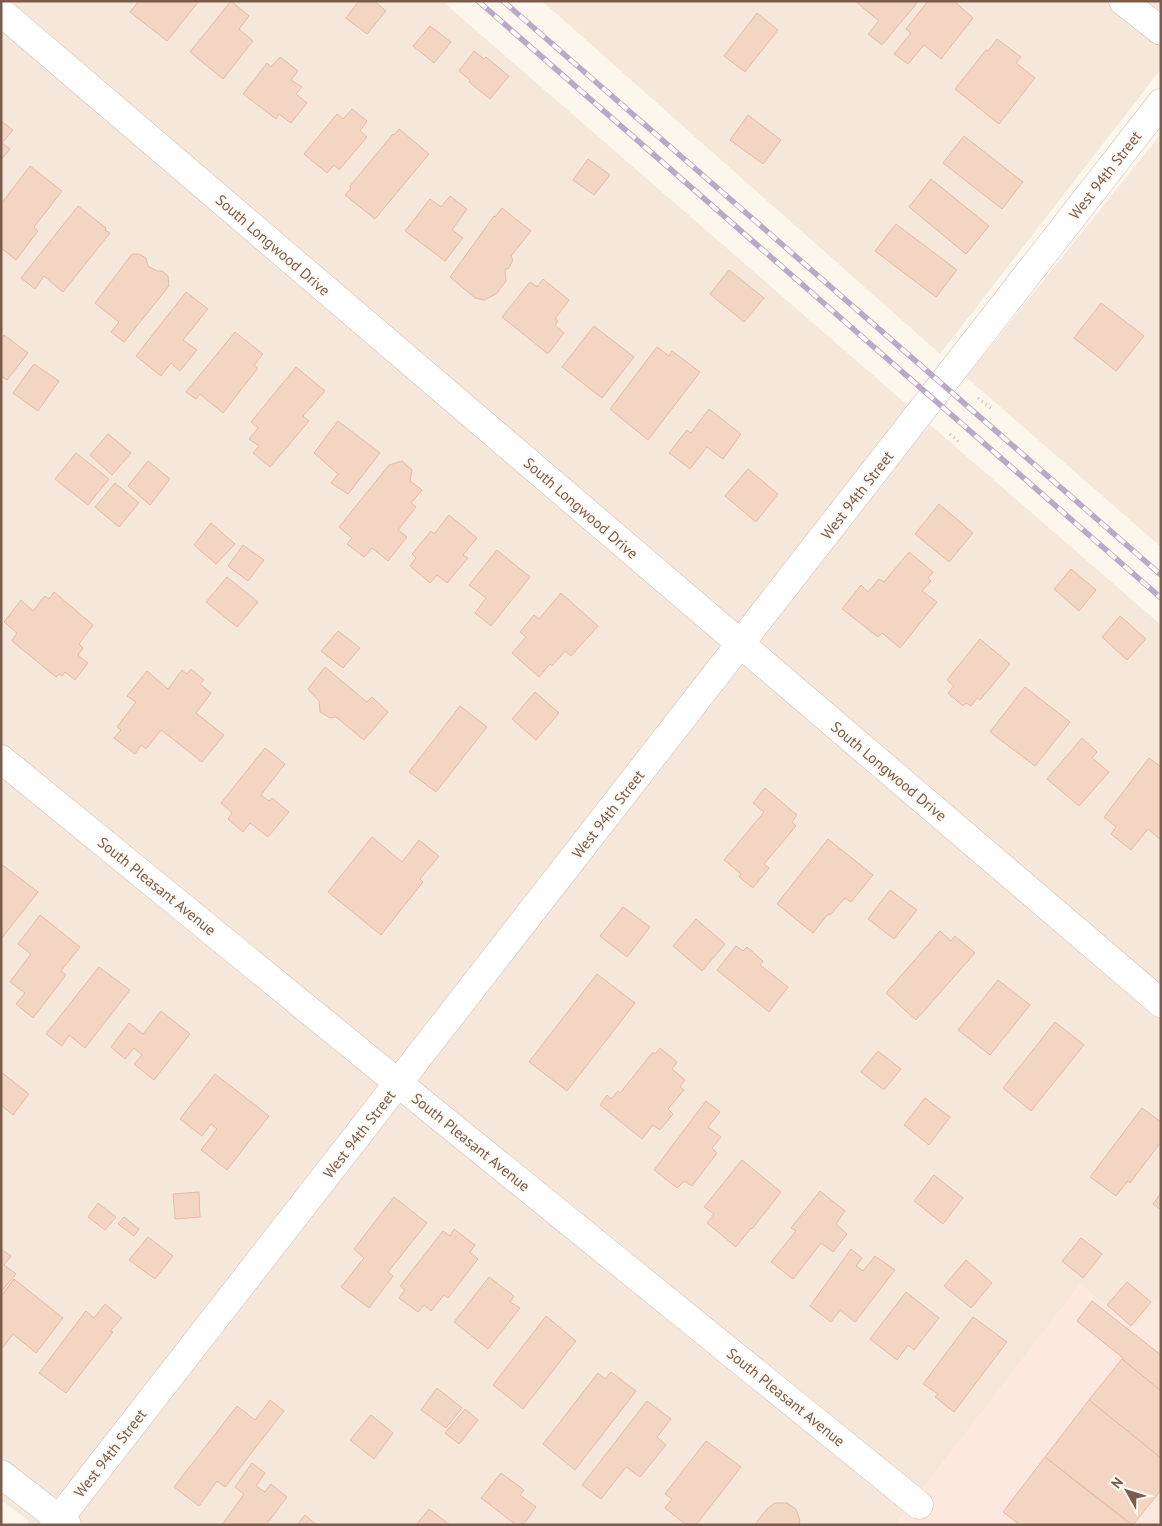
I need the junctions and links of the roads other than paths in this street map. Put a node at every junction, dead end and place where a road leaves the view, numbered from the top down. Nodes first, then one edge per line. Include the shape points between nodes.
1 (1123, 1) edge
2 (1, 12) edge
3 (1161, 31) edge
4 (1161, 103) edge
5 (740, 645) junction
6 (1, 759) edge
7 (1161, 1003) edge
8 (398, 1083) junction
9 (1, 1474) edge
10 (919, 1504) dead end
11 (60, 1523) edge

1 - 3 street
2 - 5 street, South Longwood Drive
4 - 5 street, West 94th Street
5 - 7 street, South Longwood Drive
5 - 8 street, West 94th Street
6 - 8 street, South Pleasant Avenue
8 - 10 street, South Pleasant Avenue
8 - 11 street, West 94th Street
9 - 11 street

